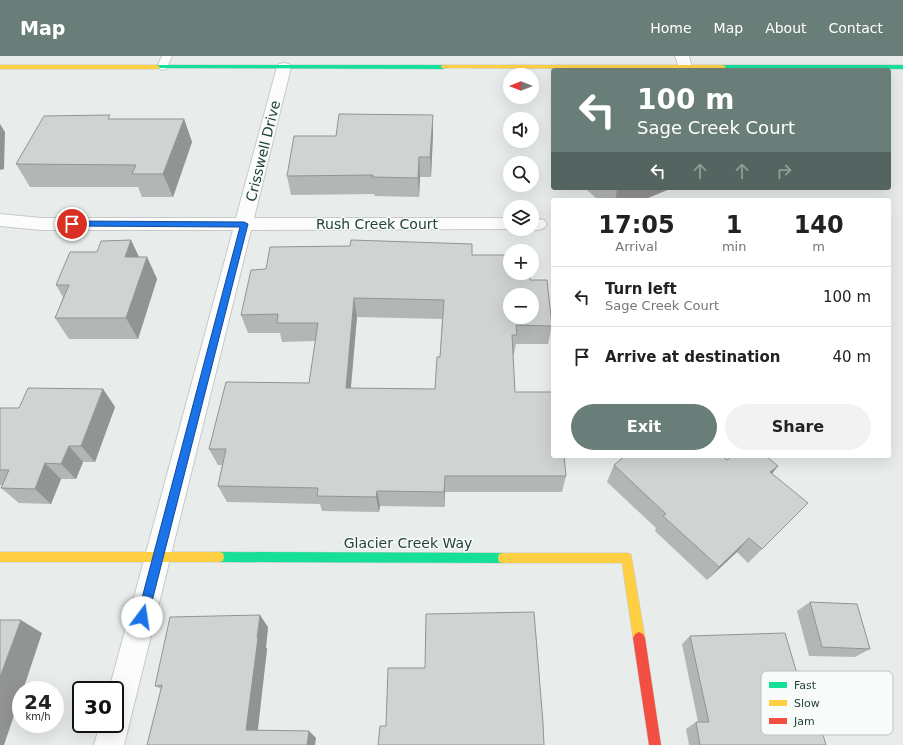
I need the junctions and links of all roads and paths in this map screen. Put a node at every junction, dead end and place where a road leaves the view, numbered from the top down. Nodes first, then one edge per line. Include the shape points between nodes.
1 (167, 56) edge
2 (683, 61) edge
3 (0, 67) edge
4 (162, 67) junction
5 (284, 67) junction
6 (903, 67) edge
7 (0, 220) edge
8 (244, 224) junction
9 (503, 224) edge
10 (0, 557) edge
11 (158, 557) junction
12 (124, 688) edge
13 (112, 733) edge
14 (109, 745) edge
15 (655, 745) edge

1 - 4 lane
2 - 5 main road
2 - 6 main road
3 - 4 main road
4 - 5 main road
5 - 8 street, Crisswell Drive
7 - 8 street, Rush Creek Court via 41,224
8 - 9 street, Rush Creek Court
8 - 11 street, Crisswell Drive
10 - 11 main road, Glacier Creek Way
11 - 12 street, Crisswell Drive
11 - 15 main road, Glacier Creek Way via 627,558
13 - 14 street, Crisswell Drive

